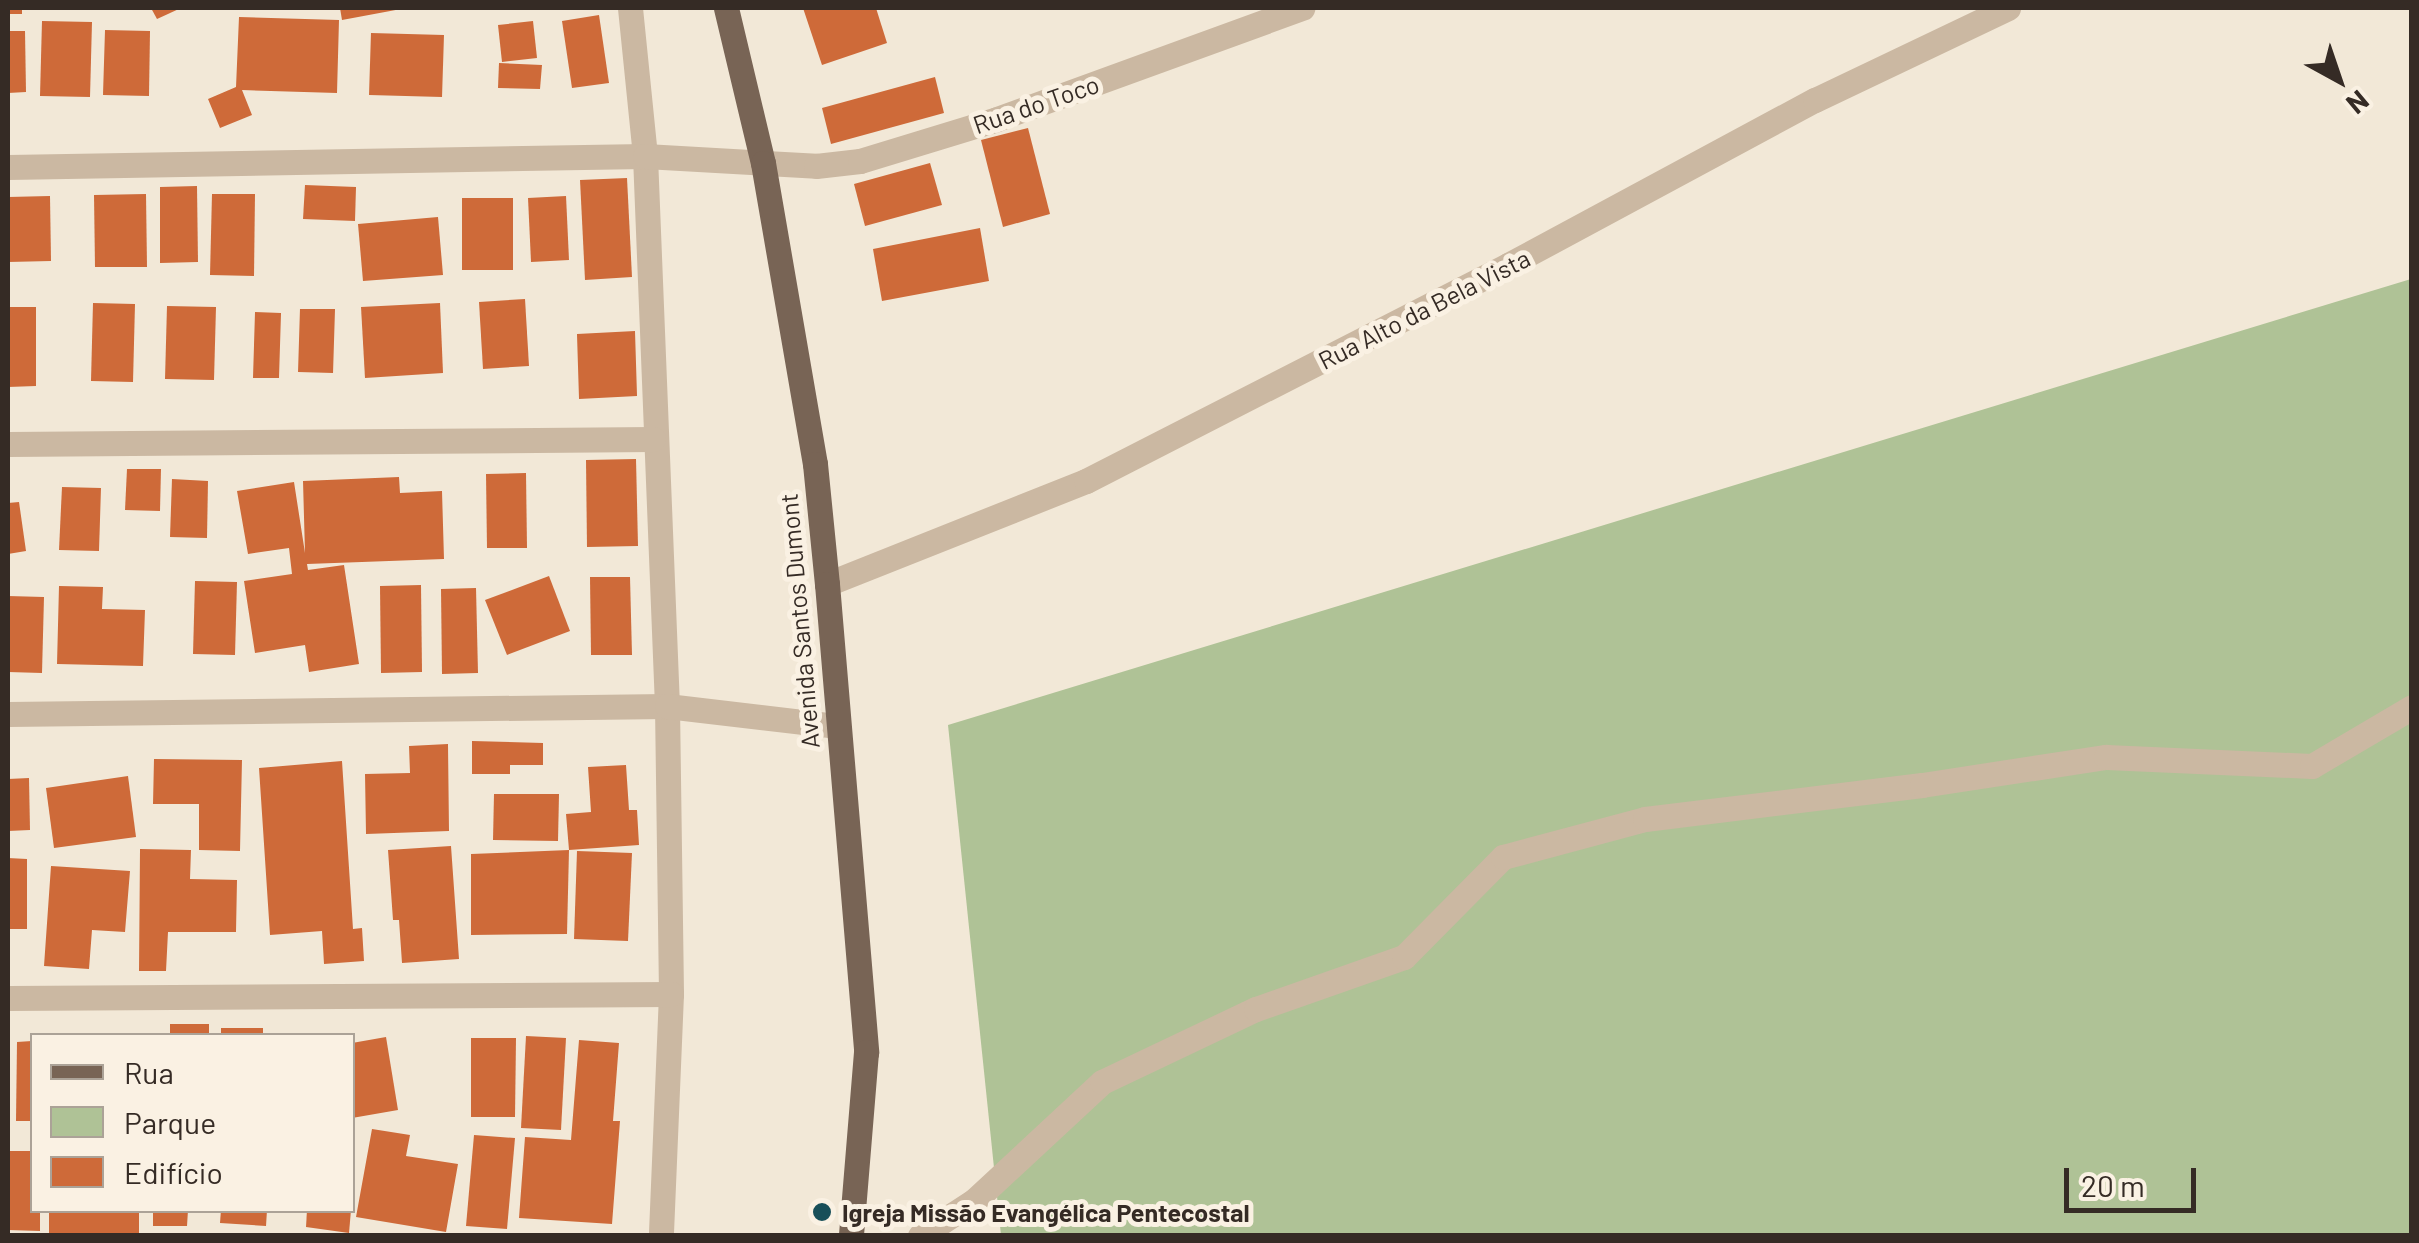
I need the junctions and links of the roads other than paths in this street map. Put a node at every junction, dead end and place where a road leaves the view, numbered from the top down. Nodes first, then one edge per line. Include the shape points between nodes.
1 (630, 8) edge
2 (726, 8) edge
3 (1302, 8) edge
4 (2008, 8) edge
5 (645, 156) junction
6 (763, 163) junction
7 (8, 167) edge
8 (654, 440) junction
9 (8, 444) edge
10 (827, 584) junction
11 (667, 706) junction
12 (2412, 708) edge
13 (8, 714) edge
14 (838, 726) junction
15 (671, 994) junction
16 (8, 998) edge
17 (661, 1236) edge
18 (851, 1236) edge
19 (920, 1236) edge

1 - 5 street
2 - 6 main road, Avenida Santos Dumont
3 - 6 street, Rua do Toco via 922,144 860,161
4 - 10 street, Rua Alto da Bela Vista via 1814,100 1508,266 1086,480
5 - 6 street, Rua do Toco
5 - 7 street, Rua do Toco
5 - 8 street
6 - 10 main road, Avenida Santos Dumont via 815,464
8 - 9 street
8 - 11 street
10 - 14 main road, Avenida Santos Dumont
11 - 13 street
11 - 14 street
11 - 15 street
12 - 19 street via 2312,766 2106,757 1645,819 1504,857 1404,957 1256,1009 1102,1082 975,1200
14 - 18 main road, Avenida Santos Dumont via 866,1052
15 - 16 street
15 - 17 street

